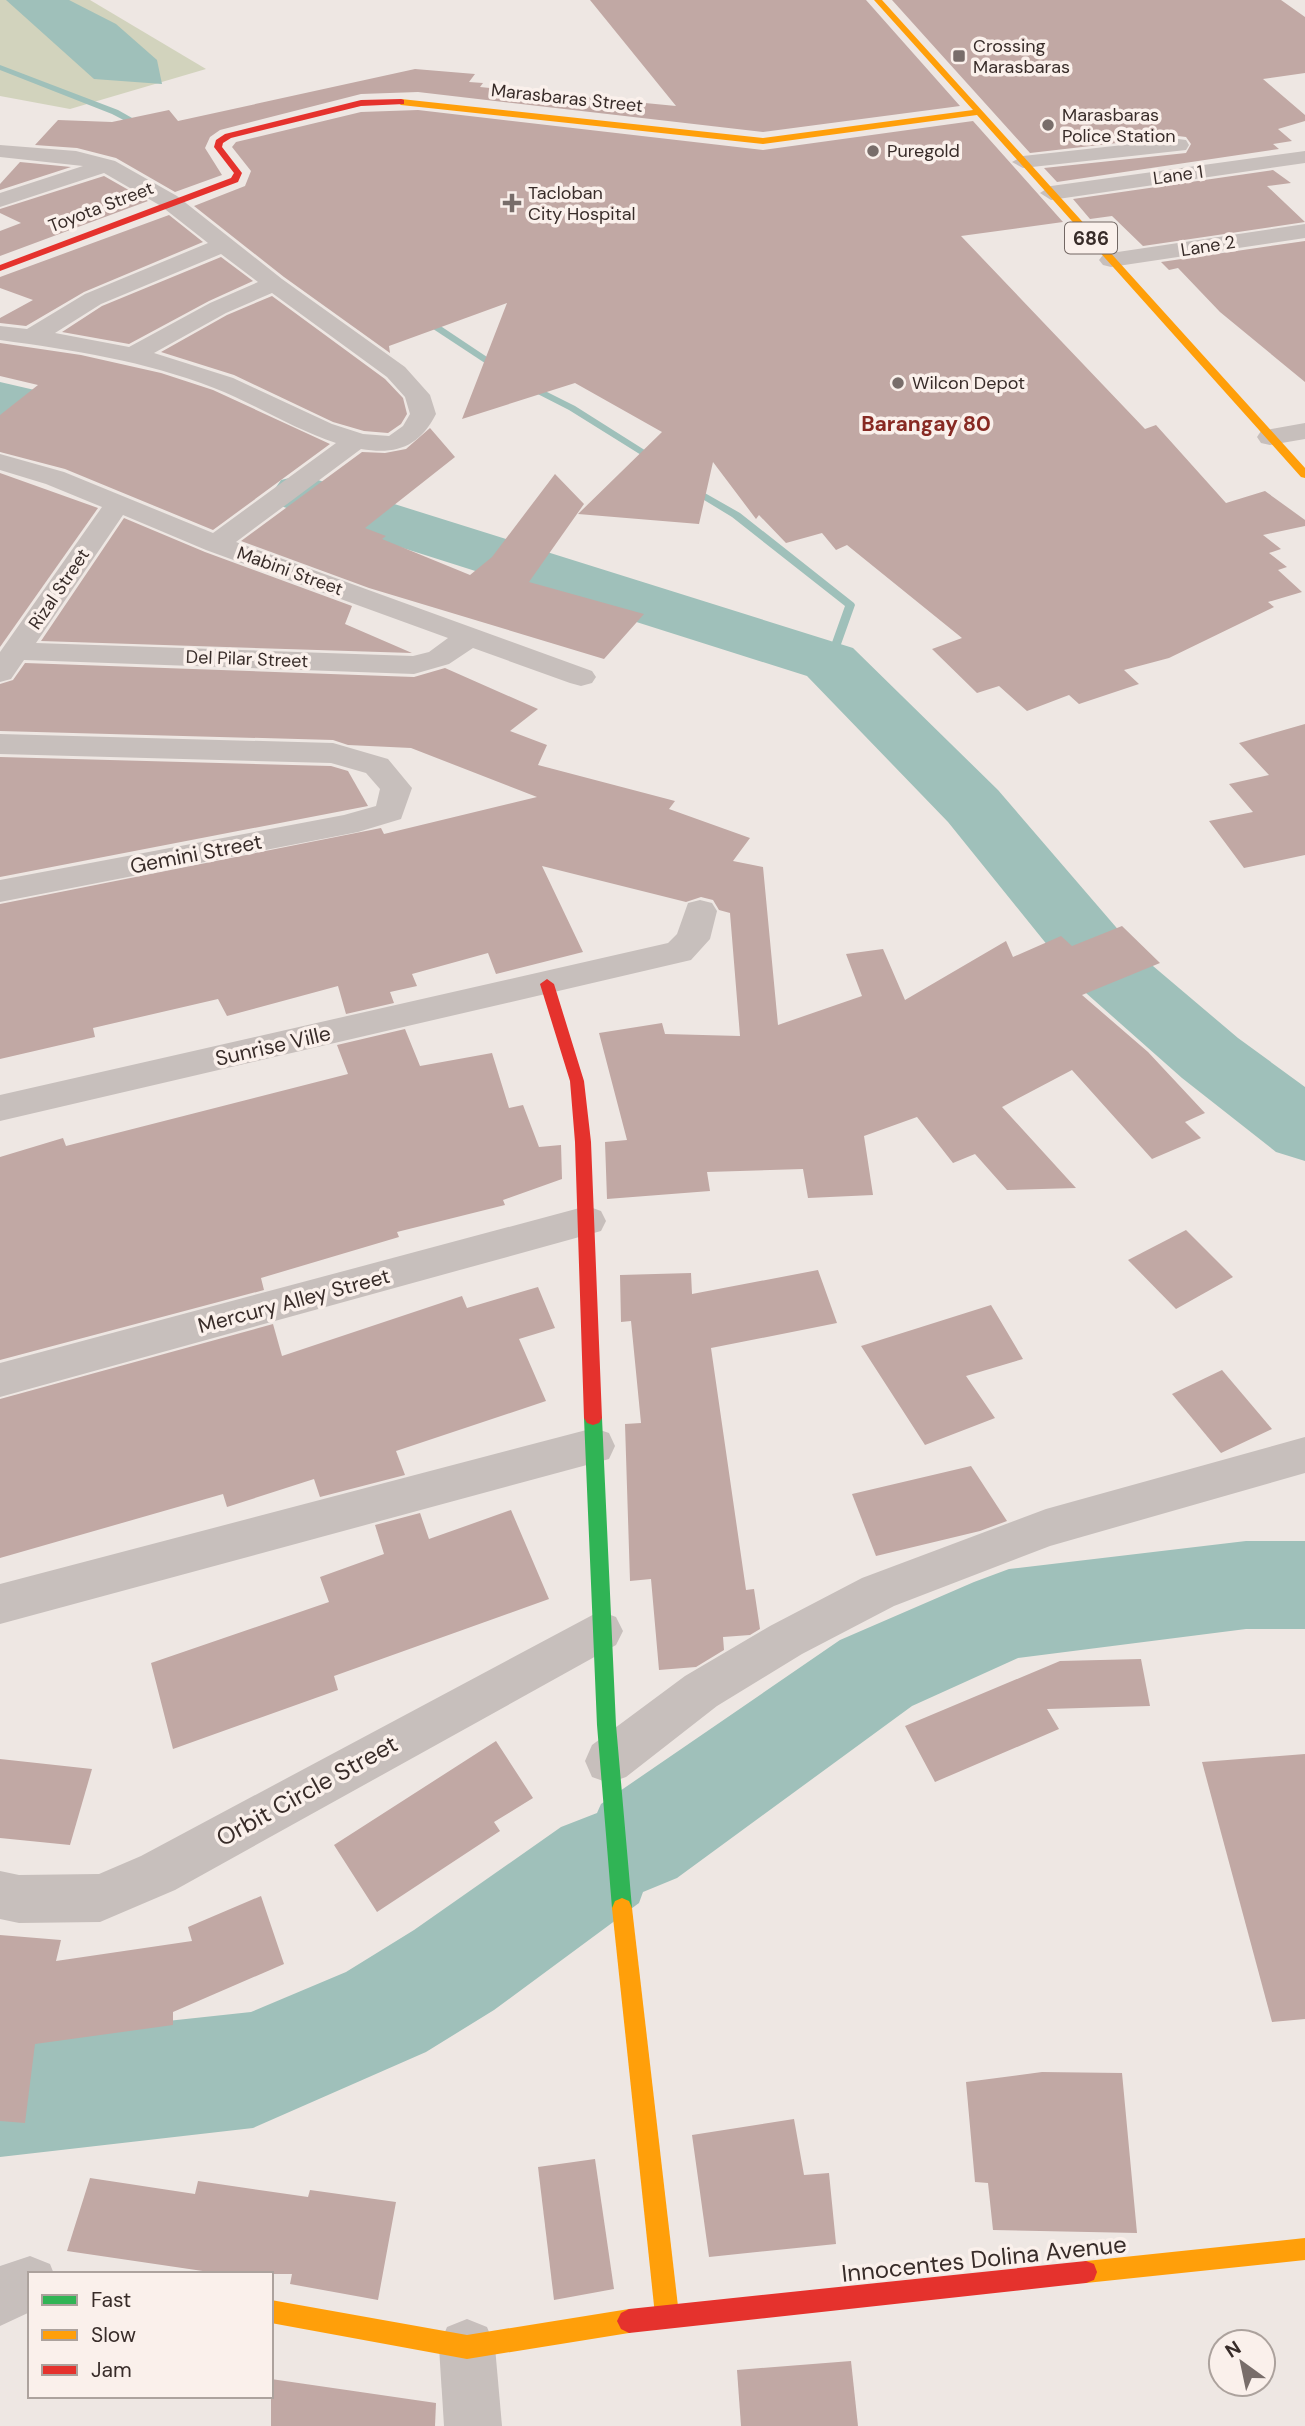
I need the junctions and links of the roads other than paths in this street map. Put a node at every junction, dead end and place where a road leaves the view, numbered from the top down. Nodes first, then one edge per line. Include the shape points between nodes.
1 (878, 0) edge
2 (979, 112) junction
3 (1178, 145) dead end
4 (0, 151) edge
5 (1305, 157) edge
6 (1023, 162) junction
7 (107, 166) junction
8 (218, 188) joint
9 (1051, 193) junction
10 (2, 198) edge
11 (169, 201) junction
12 (1305, 231) edge
13 (225, 244) junction
14 (1111, 260) junction
15 (0, 268) edge
16 (274, 284) junction
17 (0, 332) edge
18 (32, 337) junction
19 (131, 356) junction
20 (1305, 431) edge
21 (1270, 437) junction
22 (355, 442) junction
23 (0, 462) edge
24 (1305, 475) edge
25 (117, 504) junction
26 (216, 544) junction
27 (469, 637) junction
28 (9, 662) edge
29 (581, 677) dead end
30 (0, 744) edge
31 (0, 891) edge
32 (700, 911) dead end
33 (547, 984) junction
34 (0, 1108) edge
35 (587, 1221) junction
36 (0, 1381) edge
37 (594, 1446) junction
38 (1305, 1455) edge
39 (0, 1604) edge
40 (600, 1631) junction
41 (609, 1761) junction
42 (0, 1895) edge
43 (1305, 2249) edge
44 (273, 2311) edge
45 (667, 2315) junction
46 (467, 2347) junction
47 (473, 2426) edge

1 - 2 street, 686
2 - 6 street, 686
2 - 8 street, Marasbaras Street via 762,141 387,100 228,136 218,148 238,173 235,180
3 - 6 street
4 - 7 street via 76,157
5 - 9 street, Lane 1
6 - 9 street, 686
7 - 10 street
7 - 11 street
8 - 11 street, Toyota Street
9 - 14 street, 686
11 - 13 street
11 - 15 street, Toyota Street
12 - 14 street, Lane 2
13 - 16 street
13 - 18 street via 93,299
14 - 21 street, 686
16 - 19 street via 205,314
16 - 22 street via 396,372 417,395 423,414 404,440 387,445
17 - 18 street
18 - 19 street
19 - 22 street via 224,383
20 - 21 street
21 - 24 street, 686
22 - 26 street
23 - 25 street, Mabini Street via 55,478
25 - 26 street, Mabini Street
25 - 28 street, Rizal Street
26 - 27 street, Mabini Street
27 - 28 street, Del Pilar Street via 439,657 414,665
27 - 29 street, Mabini Street
30 - 31 street, Gemini Street via 333,753 377,766 396,788 390,812 346,825
32 - 33 street, Sunrise Ville via 693,939 679,952
33 - 34 street, Sunrise Ville
33 - 35 street via 576,1081
35 - 36 street, Mercury Alley Street
35 - 37 street
37 - 39 street
37 - 40 street
38 - 41 street via 1046,1528 878,1592 701,1691
40 - 41 street
40 - 42 street, Orbit Circle Street via 158,1873 100,1898
41 - 45 street
43 - 45 street, Innocentes Dolina Avenue
44 - 46 street, Innocentes Dolina Avenue
45 - 46 street, Innocentes Dolina Avenue
46 - 47 street

